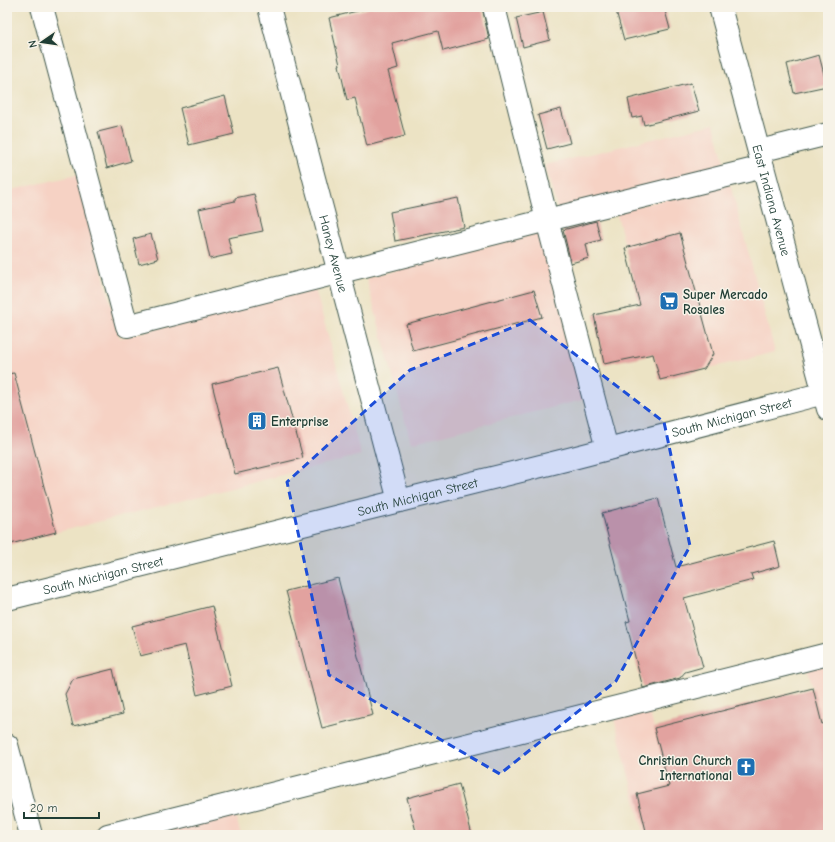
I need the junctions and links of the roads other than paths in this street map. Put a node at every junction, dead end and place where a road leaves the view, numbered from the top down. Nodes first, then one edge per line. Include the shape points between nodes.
1 (42, 7) edge
2 (269, 7) edge
3 (494, 7) edge
4 (720, 7) edge
5 (828, 134) edge
6 (761, 159) junction
7 (547, 220) junction
8 (339, 273) junction
9 (827, 398) edge
10 (607, 449) junction
11 (399, 501) junction
12 (7, 599) edge
13 (828, 654) edge
14 (7, 745) edge
15 (31, 835) edge
16 (108, 835) edge

1 - 8 street via 127,326
2 - 8 street, Haney Avenue
3 - 7 street
4 - 6 street, East Indiana Avenue
5 - 6 street
6 - 7 street
6 - 9 street, East Indiana Avenue
7 - 8 street
7 - 10 street
8 - 11 street, Haney Avenue
9 - 10 street, South Michigan Street
10 - 11 street, South Michigan Street
11 - 12 street, South Michigan Street
13 - 16 street
14 - 15 street

